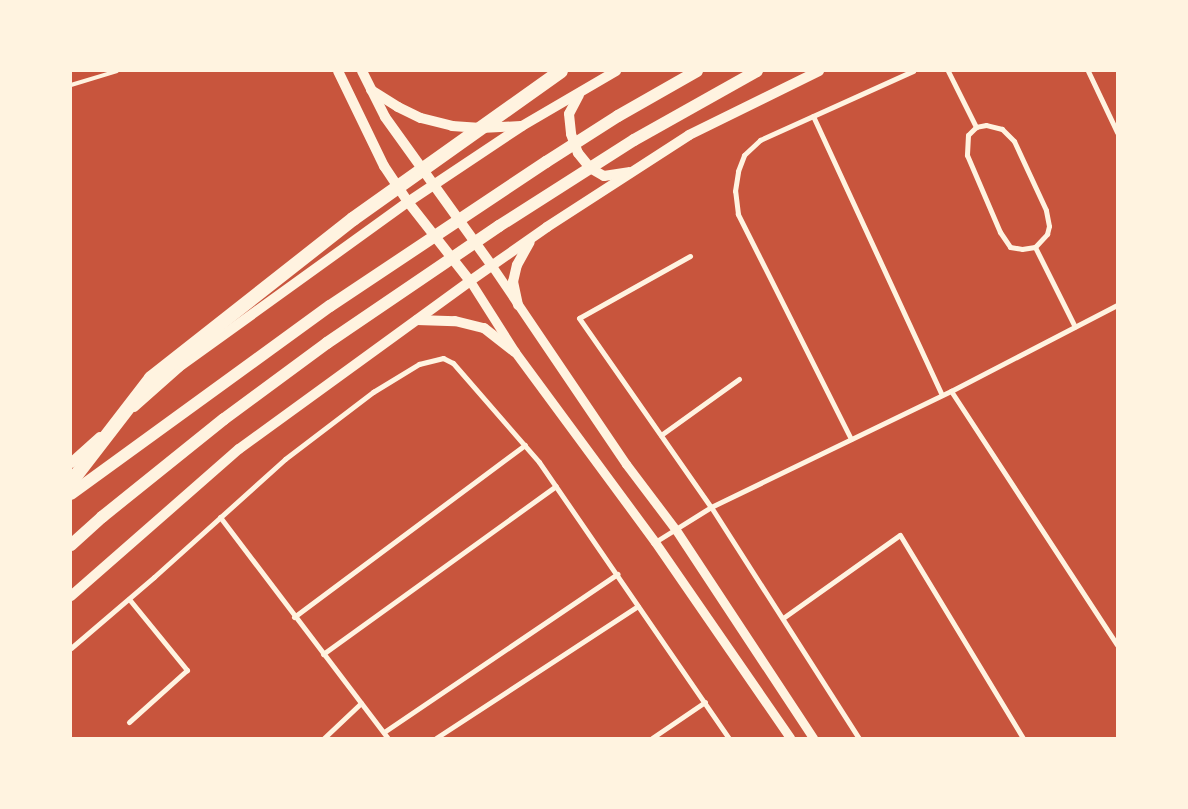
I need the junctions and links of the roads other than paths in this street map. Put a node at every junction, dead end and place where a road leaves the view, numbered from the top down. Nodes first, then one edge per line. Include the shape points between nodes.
1 (117, 71) edge
2 (338, 71) edge
3 (362, 71) edge
4 (561, 71) edge
5 (616, 71) edge
6 (697, 71) edge
7 (757, 71) edge
8 (819, 71) edge
9 (912, 71) edge
10 (948, 71) edge
11 (1088, 71) edge
12 (71, 85) edge
13 (371, 90) junction
14 (583, 90) junction
15 (813, 116) junction
16 (522, 126) junction
17 (976, 127) junction
18 (1117, 132) edge
19 (632, 172) junction
20 (433, 185) junction
21 (408, 202) junction
22 (533, 237) junction
23 (1035, 247) junction
24 (690, 256) dead end
25 (492, 266) junction
26 (470, 281) junction
27 (518, 305) junction
28 (1117, 305) edge
29 (416, 320) junction
30 (1075, 327) junction
31 (515, 352) junction
32 (738, 379) dead end
33 (951, 391) junction
34 (942, 395) junction
35 (661, 435) junction
36 (851, 439) junction
37 (525, 445) junction
38 (71, 462) edge
39 (71, 482) edge
40 (556, 486) junction
41 (71, 494) edge
42 (711, 506) junction
43 (220, 517) junction
44 (676, 530) junction
45 (655, 542) junction
46 (71, 546) edge
47 (616, 574) junction
48 (71, 596) edge
49 (129, 599) junction
50 (638, 606) junction
51 (294, 617) junction
52 (783, 618) junction
53 (1117, 645) edge
54 (71, 648) edge
55 (323, 654) junction
56 (705, 702) junction
57 (361, 703) junction
58 (129, 722) dead end
59 (384, 732) junction
60 (324, 738) edge
61 (388, 738) edge
62 (436, 738) edge
63 (652, 738) edge
64 (729, 738) edge
65 (790, 738) edge
66 (813, 738) edge
67 (858, 738) edge
68 (1023, 738) edge

1 - 12 lane
2 - 21 main road via 384,166
3 - 13 main road
4 - 39 highway via 354,219 151,378
5 - 14 main road
6 - 41 main road via 546,162 330,306
7 - 46 main road via 634,140 499,226 344,332 224,419 102,517
8 - 19 main road via 688,135
9 - 15 street
10 - 17 street
11 - 18 street
13 - 16 main road via 421,118 452,126
13 - 20 main road via 385,117
14 - 16 main road
14 - 19 main road via 569,114 578,154 590,168 604,176
15 - 34 street
15 - 36 street via 757,142 744,155 735,191 738,214
16 - 20 main road
17 - 23 street via 968,135 967,155 1000,232 1010,246 1022,249
17 - 23 street via 986,125 1002,129 1014,141 1046,210 1047,234
19 - 22 main road
20 - 21 main road
20 - 25 main road
21 - 26 main road
21 - 38 main road via 180,367
22 - 25 main road
22 - 27 main road via 517,265 513,282
23 - 30 street
24 - 35 street via 579,318
25 - 26 main road
25 - 27 street
26 - 29 main road
26 - 31 street
27 - 44 street via 626,464
28 - 30 street
29 - 31 main road via 455,321 484,328
29 - 48 main road via 239,449
30 - 33 street
31 - 45 street
32 - 35 street
33 - 34 street
33 - 53 street
34 - 36 street
35 - 42 street
36 - 42 street
37 - 40 street
37 - 43 street via 450,360 437,358 419,364 373,392 285,459
37 - 51 street
40 - 47 street
40 - 55 street
42 - 44 street
42 - 52 street
43 - 49 street
43 - 51 street
44 - 45 street
44 - 66 street
45 - 65 street
47 - 50 street
47 - 59 street
49 - 54 street
49 - 58 street via 187,670
50 - 56 street
50 - 62 street
51 - 55 street
52 - 67 street
52 - 68 street via 900,535
55 - 57 street
56 - 63 street
56 - 64 street
57 - 59 street
57 - 60 street
59 - 61 street

